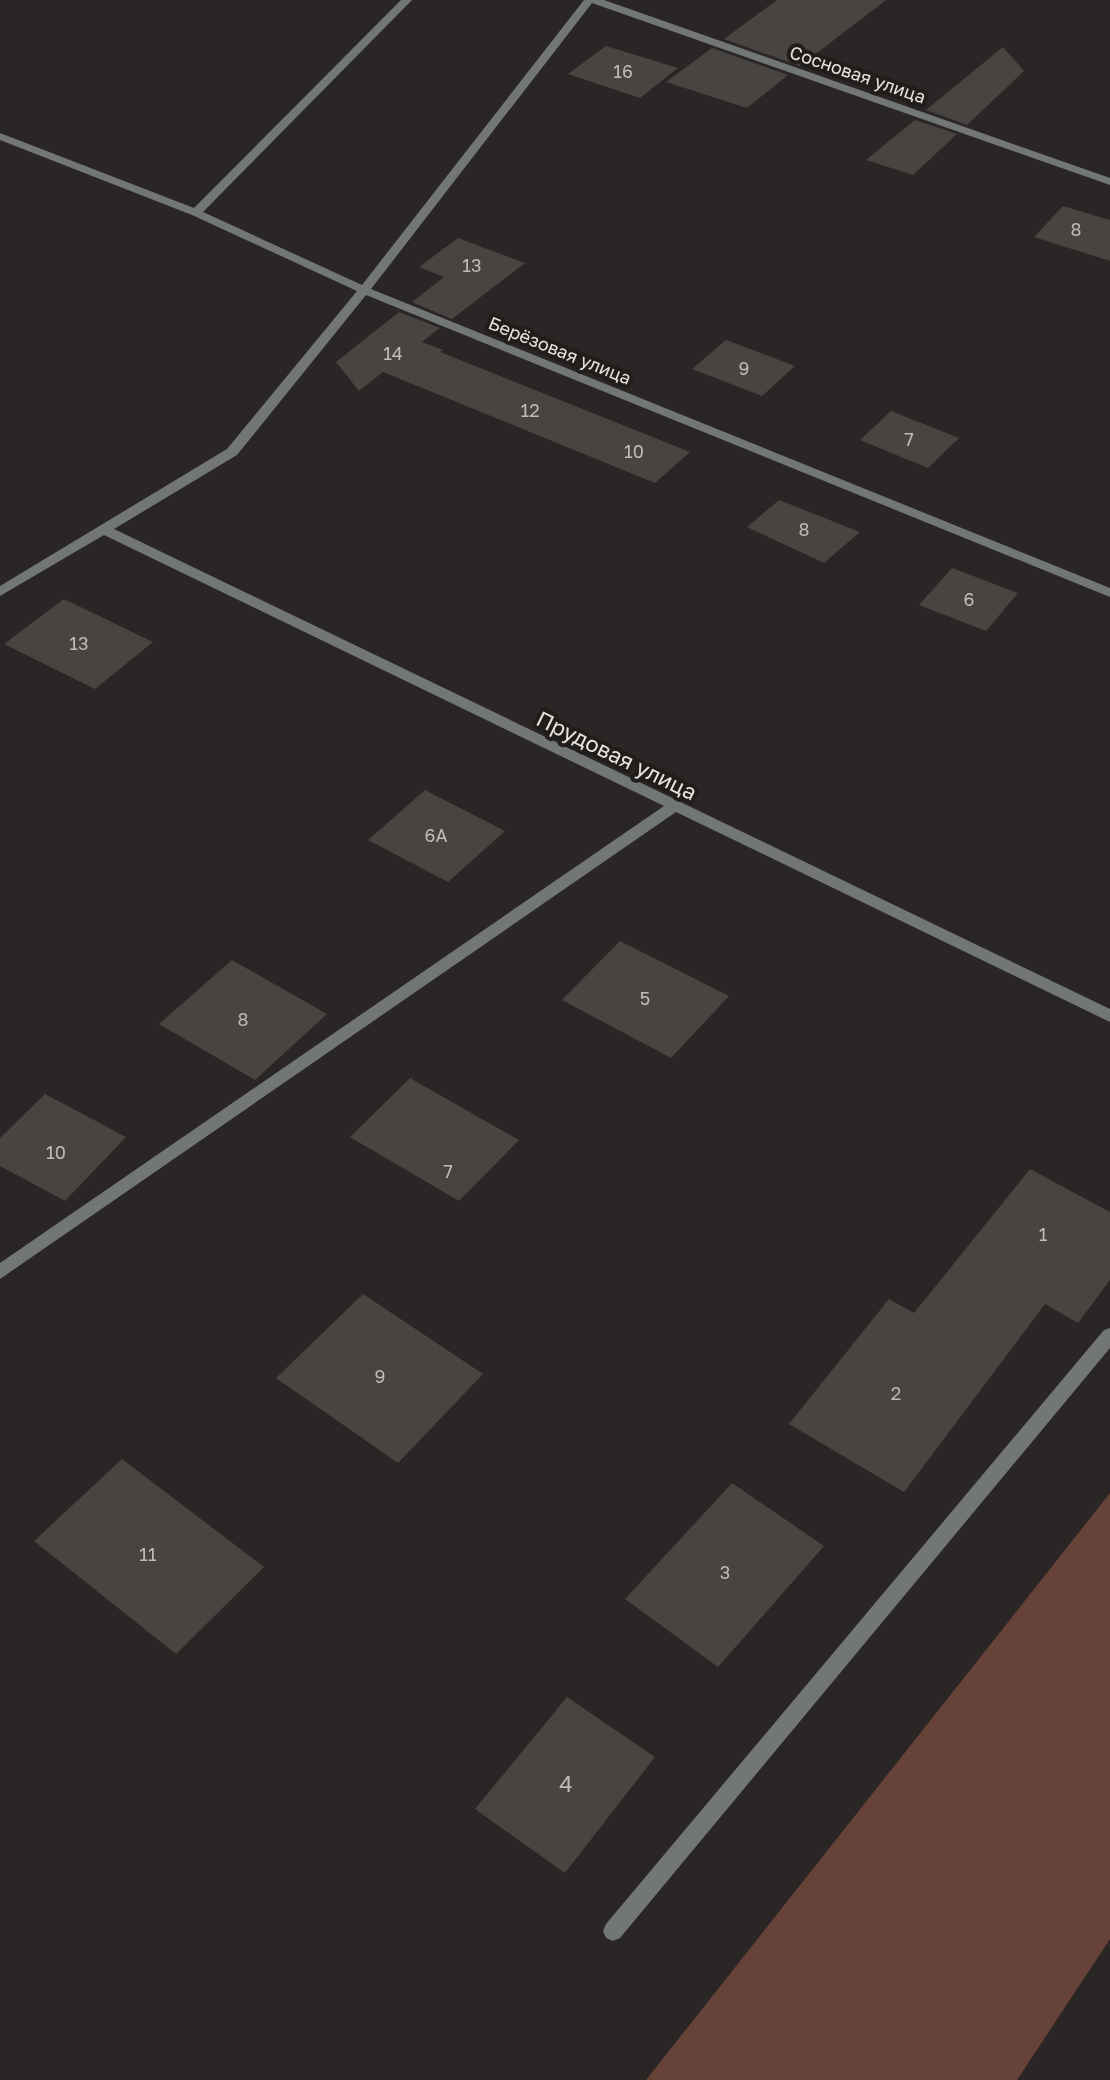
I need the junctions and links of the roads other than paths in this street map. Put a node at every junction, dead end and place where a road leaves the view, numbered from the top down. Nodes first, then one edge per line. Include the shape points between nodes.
1 (407, 0) edge
2 (591, 0) edge
3 (0, 136) edge
4 (1110, 182) edge
5 (196, 213) junction
6 (364, 290) junction
7 (105, 530) junction
8 (0, 592) edge
9 (1110, 593) edge
10 (673, 807) junction
11 (1110, 1016) edge
12 (0, 1272) edge
13 (1110, 1335) edge
14 (613, 1931) dead end

1 - 5 street
2 - 4 street, Сосновая улица
2 - 6 street
3 - 5 street, Берёзовая улица
5 - 6 street, Берёзовая улица
6 - 7 street via 232,452
6 - 9 street, Берёзовая улица
7 - 8 street
7 - 10 street, Прудовая улица
10 - 11 street, Прудовая улица
10 - 12 street
13 - 14 street

